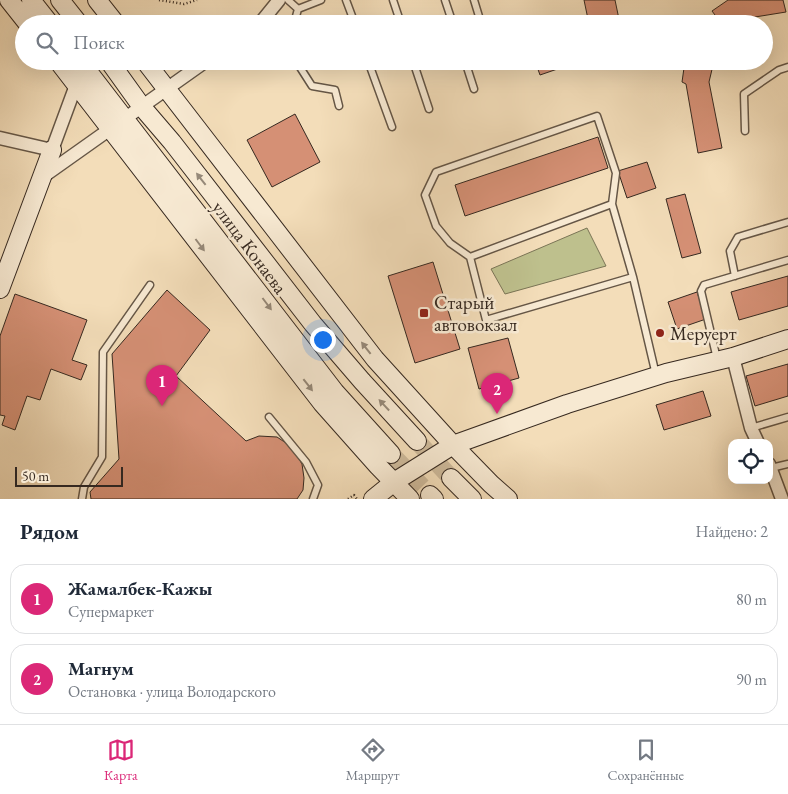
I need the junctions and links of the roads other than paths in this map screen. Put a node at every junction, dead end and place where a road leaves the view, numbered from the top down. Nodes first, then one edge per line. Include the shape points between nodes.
1 (9, 0) edge
2 (31, 0) edge
3 (60, 0) edge
4 (97, 0) edge
5 (279, 0) edge
6 (288, 0) edge
7 (321, 0) edge
8 (346, 0) edge
9 (393, 0) edge
10 (445, 0) edge
11 (474, 0) edge
12 (298, 10) junction
13 (21, 15) edge
14 (43, 15) edge
15 (72, 15) edge
16 (109, 15) edge
17 (267, 15) edge
18 (297, 15) edge
19 (352, 15) edge
20 (398, 15) edge
21 (450, 15) edge
22 (479, 15) edge
23 (788, 67) edge
24 (65, 70) edge
25 (85, 70) edge
26 (115, 70) edge
27 (152, 70) edge
28 (193, 70) edge
29 (302, 70) edge
30 (371, 70) edge
31 (416, 70) edge
32 (468, 70) edge
33 (76, 85) junction
34 (167, 89) junction
35 (474, 89) dead end
36 (339, 106) dead end
37 (142, 107) junction
38 (429, 109) dead end
39 (118, 124) junction
40 (392, 127) dead end
41 (745, 131) dead end
42 (0, 138) edge
43 (52, 150) junction
44 (41, 178) junction
45 (612, 204) junction
46 (788, 222) edge
47 (470, 257) junction
48 (788, 260) edge
49 (735, 276) junction
50 (633, 277) junction
51 (150, 285) dead end
52 (0, 289) edge
53 (788, 339) edge
54 (725, 359) junction
55 (657, 376) junction
56 (269, 417) dead end
57 (788, 417) edge
58 (751, 428) junction
59 (756, 439) edge
60 (417, 440) tunnel mouth
61 (453, 445) junction
62 (391, 454) tunnel mouth
63 (788, 464) edge
64 (773, 466) edge
65 (773, 474) edge
66 (451, 478) tunnel mouth
67 (394, 482) junction
68 (82, 499) edge
69 (313, 499) edge
70 (373, 499) edge
71 (410, 499) edge
72 (472, 499) edge
73 (508, 499) edge
74 (782, 499) edge

1 - 13 main road
2 - 14 main road
3 - 15 main road
4 - 16 main road
5 - 17 street
6 - 12 lane
7 - 12 lane
8 - 19 lane
9 - 20 lane
10 - 21 lane
11 - 22 lane
12 - 18 lane
23 - 41 lane via 744,94
24 - 33 main road
25 - 39 main road, улица Конаева
26 - 37 main road, улица Конаева
27 - 34 main road
28 - 34 street
29 - 36 lane via 312,86 335,90
30 - 40 lane
31 - 38 lane
32 - 35 lane
33 - 39 main road
33 - 43 street
34 - 37 street
61 -> 34 main road via 374,359
37 - 39 street
60 -> 37 main road, улица Конаева via 313,324
39 - 44 street
39 -> 62 main road, улица Конаева via 335,392
39 -> 67 main road via 322,403
42 - 43 street
43 - 44 main road
44 - 52 main road
45 - 47 lane
45 - 47 lane via 616,173 597,116 436,172 425,195 436,226 450,243
45 - 50 lane
46 - 49 lane via 738,237 730,252
47 - 50 lane via 486,320
48 - 49 lane
49 - 54 lane via 704,285 701,291
50 - 55 lane
51 - 68 lane via 104,352 102,457 84,487
53 - 54 main road
54 - 55 main road
54 - 58 street
55 - 61 main road
56 - 69 lane via 306,462 318,485
57 - 58 lane
58 - 59 street
61 - 67 main road
61 - 73 main road
63 - 64 lane
65 - 74 street
66 - 72 main road
67 - 70 main road
67 - 71 main road

